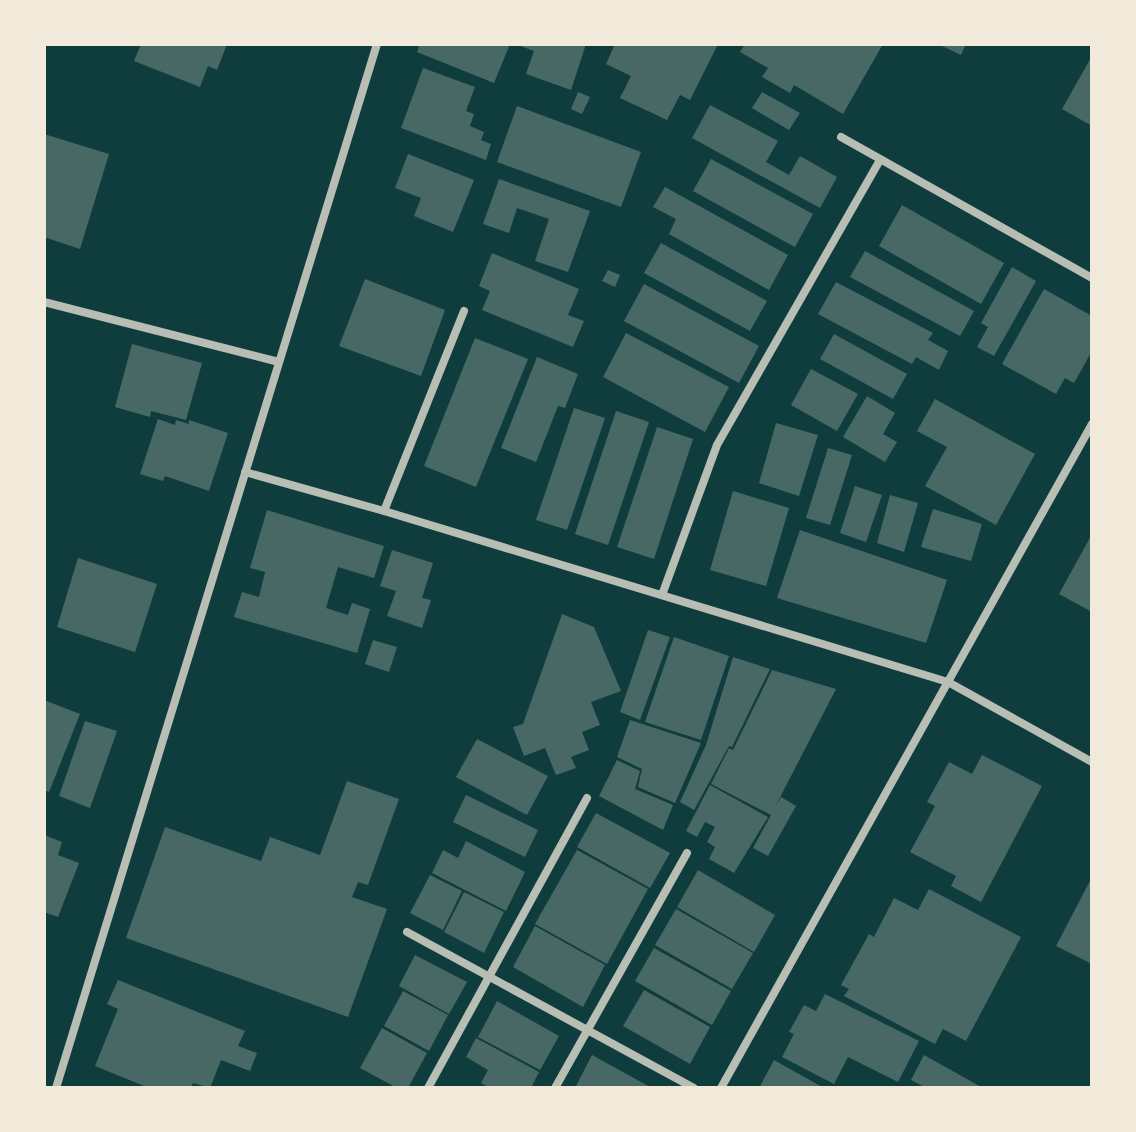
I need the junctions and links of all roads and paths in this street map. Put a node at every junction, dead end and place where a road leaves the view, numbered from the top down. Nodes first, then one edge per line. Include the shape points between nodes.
1 (377, 44) edge
2 (841, 137) dead end
3 (880, 160) junction
4 (1092, 278) edge
5 (44, 302) edge
6 (464, 311) dead end
7 (279, 362) junction
8 (1092, 424) edge
9 (245, 472) junction
10 (384, 511) junction
11 (662, 595) junction
12 (948, 682) junction
13 (1092, 762) edge
14 (587, 798) dead end
15 (687, 853) dead end
16 (407, 932) dead end
17 (489, 977) junction
18 (587, 1030) junction
19 (56, 1088) edge
20 (428, 1088) edge
21 (555, 1088) edge
22 (694, 1088) edge
23 (721, 1088) edge

1 - 7 street
2 - 3 street
3 - 4 street
3 - 11 street via 717,445
5 - 7 street
6 - 10 street
7 - 9 street
8 - 12 street
9 - 10 street
9 - 19 street
10 - 11 street
11 - 12 street
12 - 13 street
12 - 23 street
14 - 17 street
15 - 18 street
16 - 17 street
17 - 18 street
17 - 20 street
18 - 21 street
18 - 22 street

